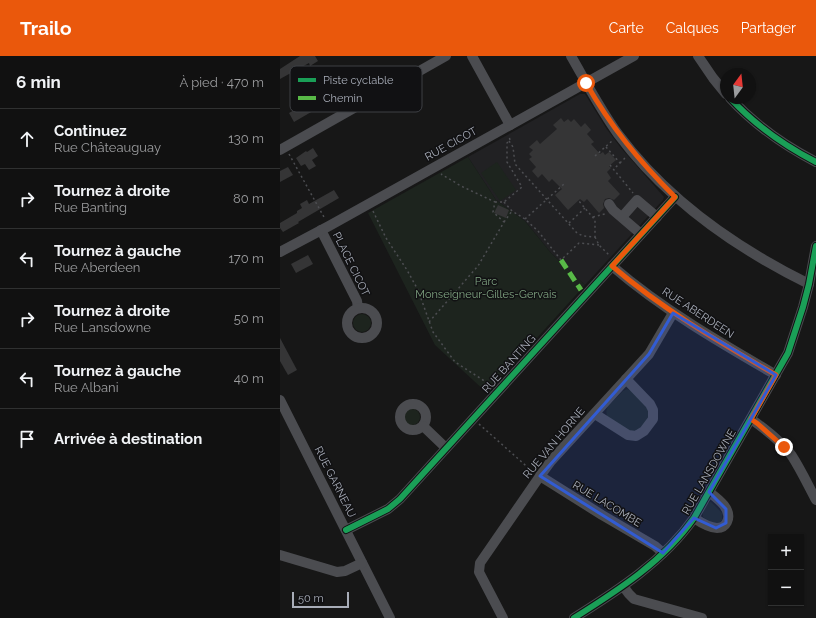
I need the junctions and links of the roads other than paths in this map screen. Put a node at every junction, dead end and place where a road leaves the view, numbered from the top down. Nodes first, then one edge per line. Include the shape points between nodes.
1 (446, 56) edge
2 (472, 56) edge
3 (571, 56) edge
4 (634, 56) edge
5 (698, 56) edge
6 (422, 70) edge
7 (586, 83) junction
8 (720, 87) edge
9 (736, 104) edge
10 (347, 112) edge
11 (509, 129) junction
12 (283, 148) edge
13 (816, 162) edge
14 (675, 197) junction
15 (611, 207) road end
16 (622, 217) junction
17 (656, 217) junction
18 (324, 226) junction
19 (641, 234) junction
20 (816, 246) edge
21 (280, 252) edge
22 (612, 262) junction
23 (809, 284) junction
24 (358, 308) dead end
25 (673, 313) junction
26 (776, 375) junction
27 (626, 379) junction
28 (280, 400) edge
29 (595, 414) junction
30 (751, 419) junction
31 (423, 426) dead end
32 (446, 448) junction
33 (537, 474) junction
34 (709, 492) junction
35 (816, 500) edge
36 (694, 518) junction
37 (346, 530) junction
38 (663, 553) junction
39 (280, 555) edge
40 (362, 563) junction
41 (623, 586) junction
42 (390, 618) edge
43 (503, 618) edge
44 (574, 618) edge
45 (702, 618) edge

1 - 6 street
2 - 11 street
3 - 7 street
4 - 7 street, RUE CICOT
5 - 8 street
7 - 11 street, RUE CICOT
7 - 14 street via 612,126
9 - 13 street via 771,135
10 - 12 street
11 - 18 street, RUE CICOT
14 - 17 street, RUE BANTING
14 - 23 street via 736,243
15 - 16 street
16 - 17 street via 637,200
16 - 19 street
17 - 19 street, RUE BANTING
18 - 21 street, RUE CICOT
18 - 24 street, PLACE CICOT via 357,300
19 - 22 street, RUE BANTING
20 - 23 street, RUE LANSDOWNE
22 - 25 street, RUE ABERDEEN
22 - 32 street, RUE BANTING
23 - 26 street, RUE LANSDOWNE via 792,343
25 - 26 street, RUE ABERDEEN
25 - 27 street, RUE VAN HORNE via 652,350
26 - 30 street, RUE LANSDOWNE
27 - 29 street, RUE VAN HORNE
27 - 29 street via 653,410 653,419 644,431 636,436 628,435
28 - 37 street, RUE GARNEAU
29 - 33 street, RUE VAN HORNE
30 - 34 street, RUE LANSDOWNE
30 - 35 street via 788,451
31 - 32 street
32 - 37 street, RUE BANTING via 396,503
33 - 38 street, RUE LACOMBE
33 - 43 street, RUE VAN HORNE via 479,565 479,572
34 - 36 street, RUE LANSDOWNE
34 - 36 street via 726,509 726,523 716,528
36 - 38 street, RUE LANSDOWNE
37 - 40 street, RUE GARNEAU
38 - 41 street, RUE LANSDOWNE
39 - 40 street via 337,572
40 - 42 street, RUE GARNEAU
41 - 44 street, RUE LANSDOWNE
41 - 45 street via 634,599

